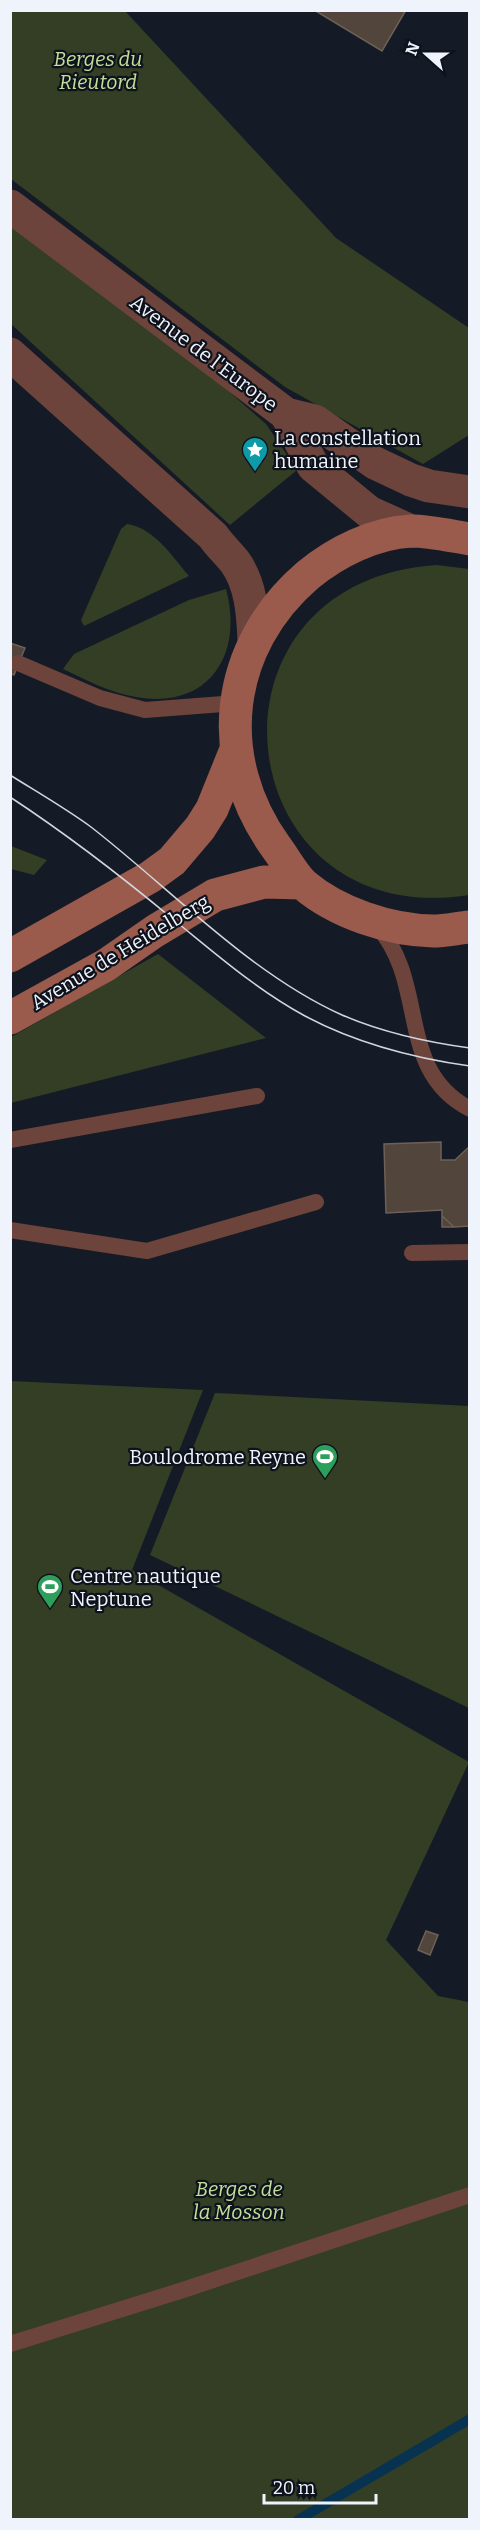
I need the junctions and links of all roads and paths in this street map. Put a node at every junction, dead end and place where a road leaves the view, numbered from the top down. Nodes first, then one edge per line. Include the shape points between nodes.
1 (10, 206) edge
2 (10, 354) edge
3 (286, 414) junction
4 (470, 492) edge
5 (411, 531) junction
6 (470, 539) edge
7 (254, 641) junction
8 (18, 663) dead end
9 (236, 703) junction
10 (235, 752) junction
11 (302, 883) junction
12 (372, 921) junction
13 (470, 927) edge
14 (10, 956) edge
15 (10, 1018) edge
16 (257, 1096) dead end
17 (470, 1109) edge
18 (10, 1140) edge
19 (316, 1202) dead end
20 (10, 1230) edge
21 (470, 1252) edge
22 (412, 1253) dead end
23 (470, 2195) edge
24 (10, 2344) edge

1 - 3 street, Avenue de l'Europe
2 - 7 street via 213,536 236,563 253,608
3 - 4 street via 315,421 375,464 411,480
3 - 5 street, Avenue de l'Europe via 313,466 369,512
5 - 6 main road
5 - 7 main road via 367,541 326,561 289,591
7 - 9 main road
8 - 9 lane via 100,699 145,710
9 - 10 main road
10 - 11 main road via 260,825
10 - 14 main road via 212,809 172,861
11 - 12 main road via 332,903
11 - 15 main road, Avenue de Heidelberg via 264,882 215,895 106,965
12 - 13 main road via 433,931
12 - 17 lane via 390,941 399,959 418,1041 429,1069 439,1087
16 - 18 lane
19 - 20 lane via 147,1251
21 - 22 lane
23 - 24 lane

